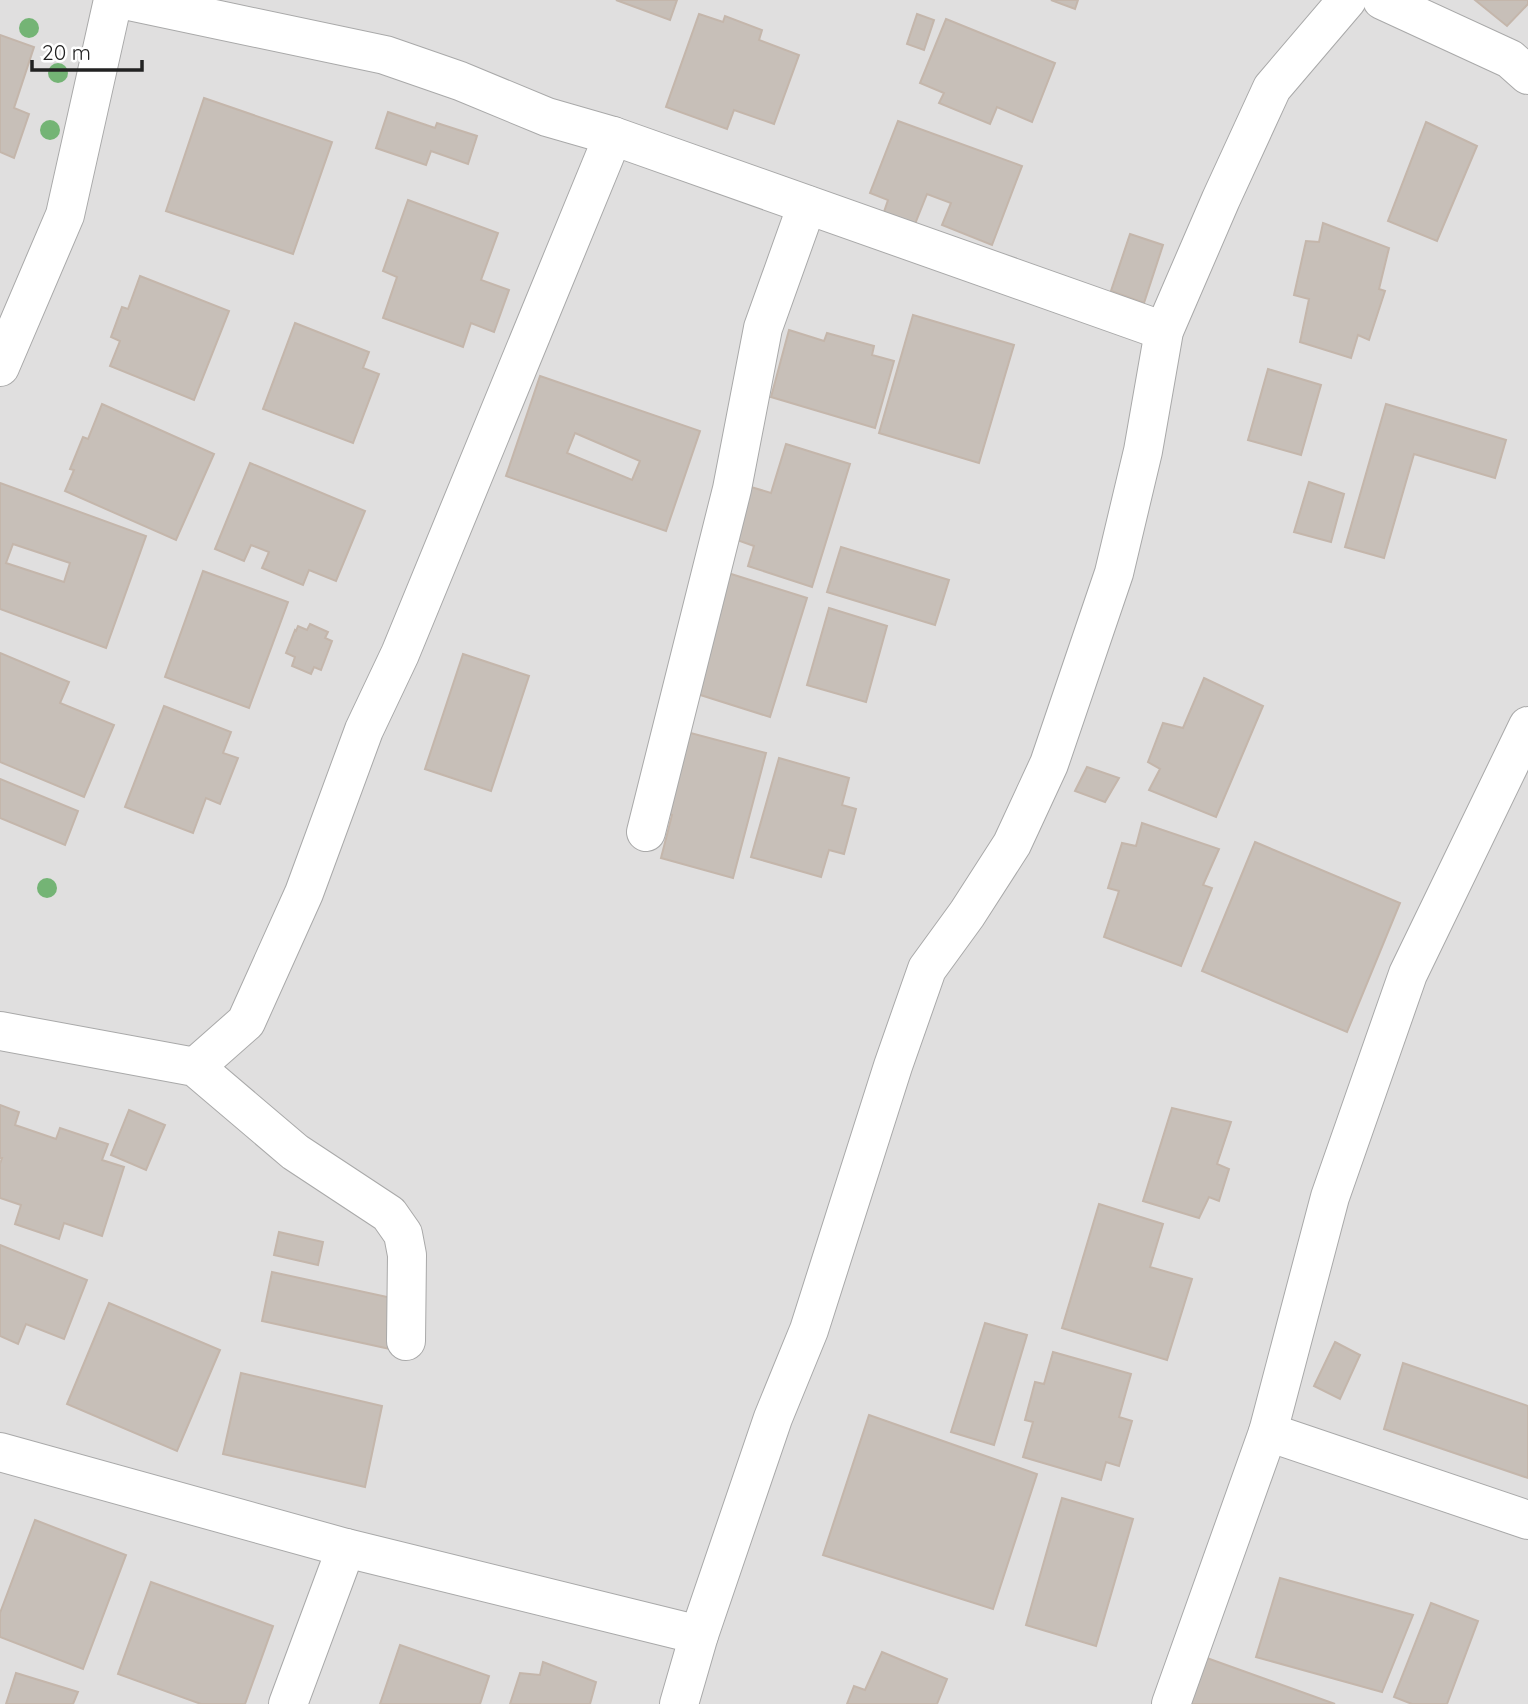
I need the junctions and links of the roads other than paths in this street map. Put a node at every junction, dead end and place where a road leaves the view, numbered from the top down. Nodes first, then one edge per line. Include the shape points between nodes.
1 (113, 0) edge
2 (124, 0) edge
3 (1347, 0) edge
4 (1382, 0) edge
5 (1528, 75) edge
6 (613, 136) junction
7 (807, 205) junction
8 (1164, 331) junction
9 (0, 367) edge
10 (1528, 726) edge
11 (646, 832) dead end
12 (0, 1031) edge
13 (195, 1067) junction
14 (406, 1341) dead end
15 (1268, 1432) junction
16 (0, 1452) edge
17 (1528, 1520) edge
18 (346, 1548) junction
19 (699, 1635) junction
20 (288, 1704) edge
21 (679, 1704) edge
22 (1171, 1704) edge

1 - 9 street via 65,215
2 - 6 street via 385,55 547,117
3 - 8 street via 1272,88
4 - 5 street via 1510,59
6 - 7 street
6 - 13 street via 400,654 364,730 304,893 246,1023
7 - 8 street
7 - 11 street via 763,328 732,489
8 - 19 street via 1143,451 1114,573 1049,764 1012,844 927,969 809,1330 773,1418
10 - 15 street via 1408,974 1330,1198
12 - 13 street
13 - 14 street via 295,1152 389,1214 403,1234 407,1255
15 - 17 street
15 - 22 street
16 - 18 street
18 - 19 street
18 - 20 street
19 - 21 street

